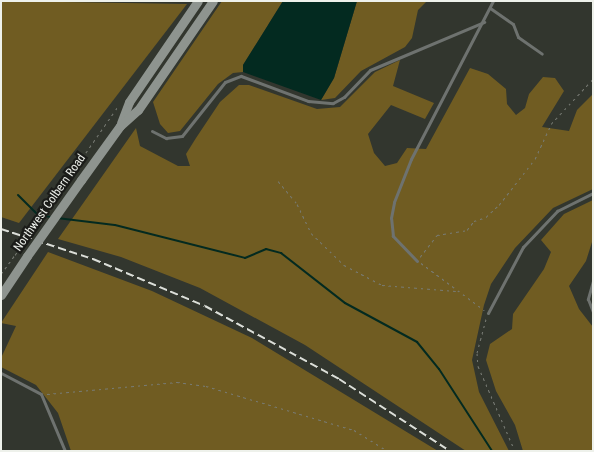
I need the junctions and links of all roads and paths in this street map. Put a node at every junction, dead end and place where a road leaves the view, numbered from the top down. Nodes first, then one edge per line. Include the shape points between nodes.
1 (198, 1) edge
2 (214, 1) edge
3 (493, 1) edge
4 (490, 8) junction
5 (484, 22) junction
6 (542, 54) dead end
7 (593, 79) edge
8 (120, 126) junction
9 (152, 130) dead end
10 (71, 174) dead end
11 (278, 181) dead end
12 (593, 193) edge
13 (417, 261) junction
14 (1, 274) edge
15 (593, 282) edge
16 (457, 291) junction
17 (1, 296) edge
18 (488, 312) junction
19 (593, 312) edge
20 (1, 373) edge
21 (41, 394) junction
22 (64, 451) edge
23 (388, 451) edge
24 (515, 451) edge

1 - 8 main road, Northwest Colbern Road via 129,102
2 - 8 main road, Northwest Colbern Road via 138,110
3 - 4 lane
4 - 5 lane
4 - 6 lane via 513,24 518,37
5 - 9 lane via 370,70 344,97 333,103 308,101 250,79 234,77 225,82 182,136 166,138
5 - 13 lane via 411,159 394,202 391,218 393,236
7 - 13 path via 550,124 535,159 499,205 486,217 474,221 467,230 437,235
8 - 17 main road, Northwest Colbern Road, bridge
10 - 14 path, bridge
11 - 16 path via 297,204 317,240 351,269 382,285
12 - 18 lane via 557,211 523,247
13 - 16 path
15 - 19 lane via 588,298
16 - 18 path
18 - 24 path via 478,348 478,366
20 - 21 lane
21 - 22 lane
21 - 23 path via 177,382 206,386 354,430

